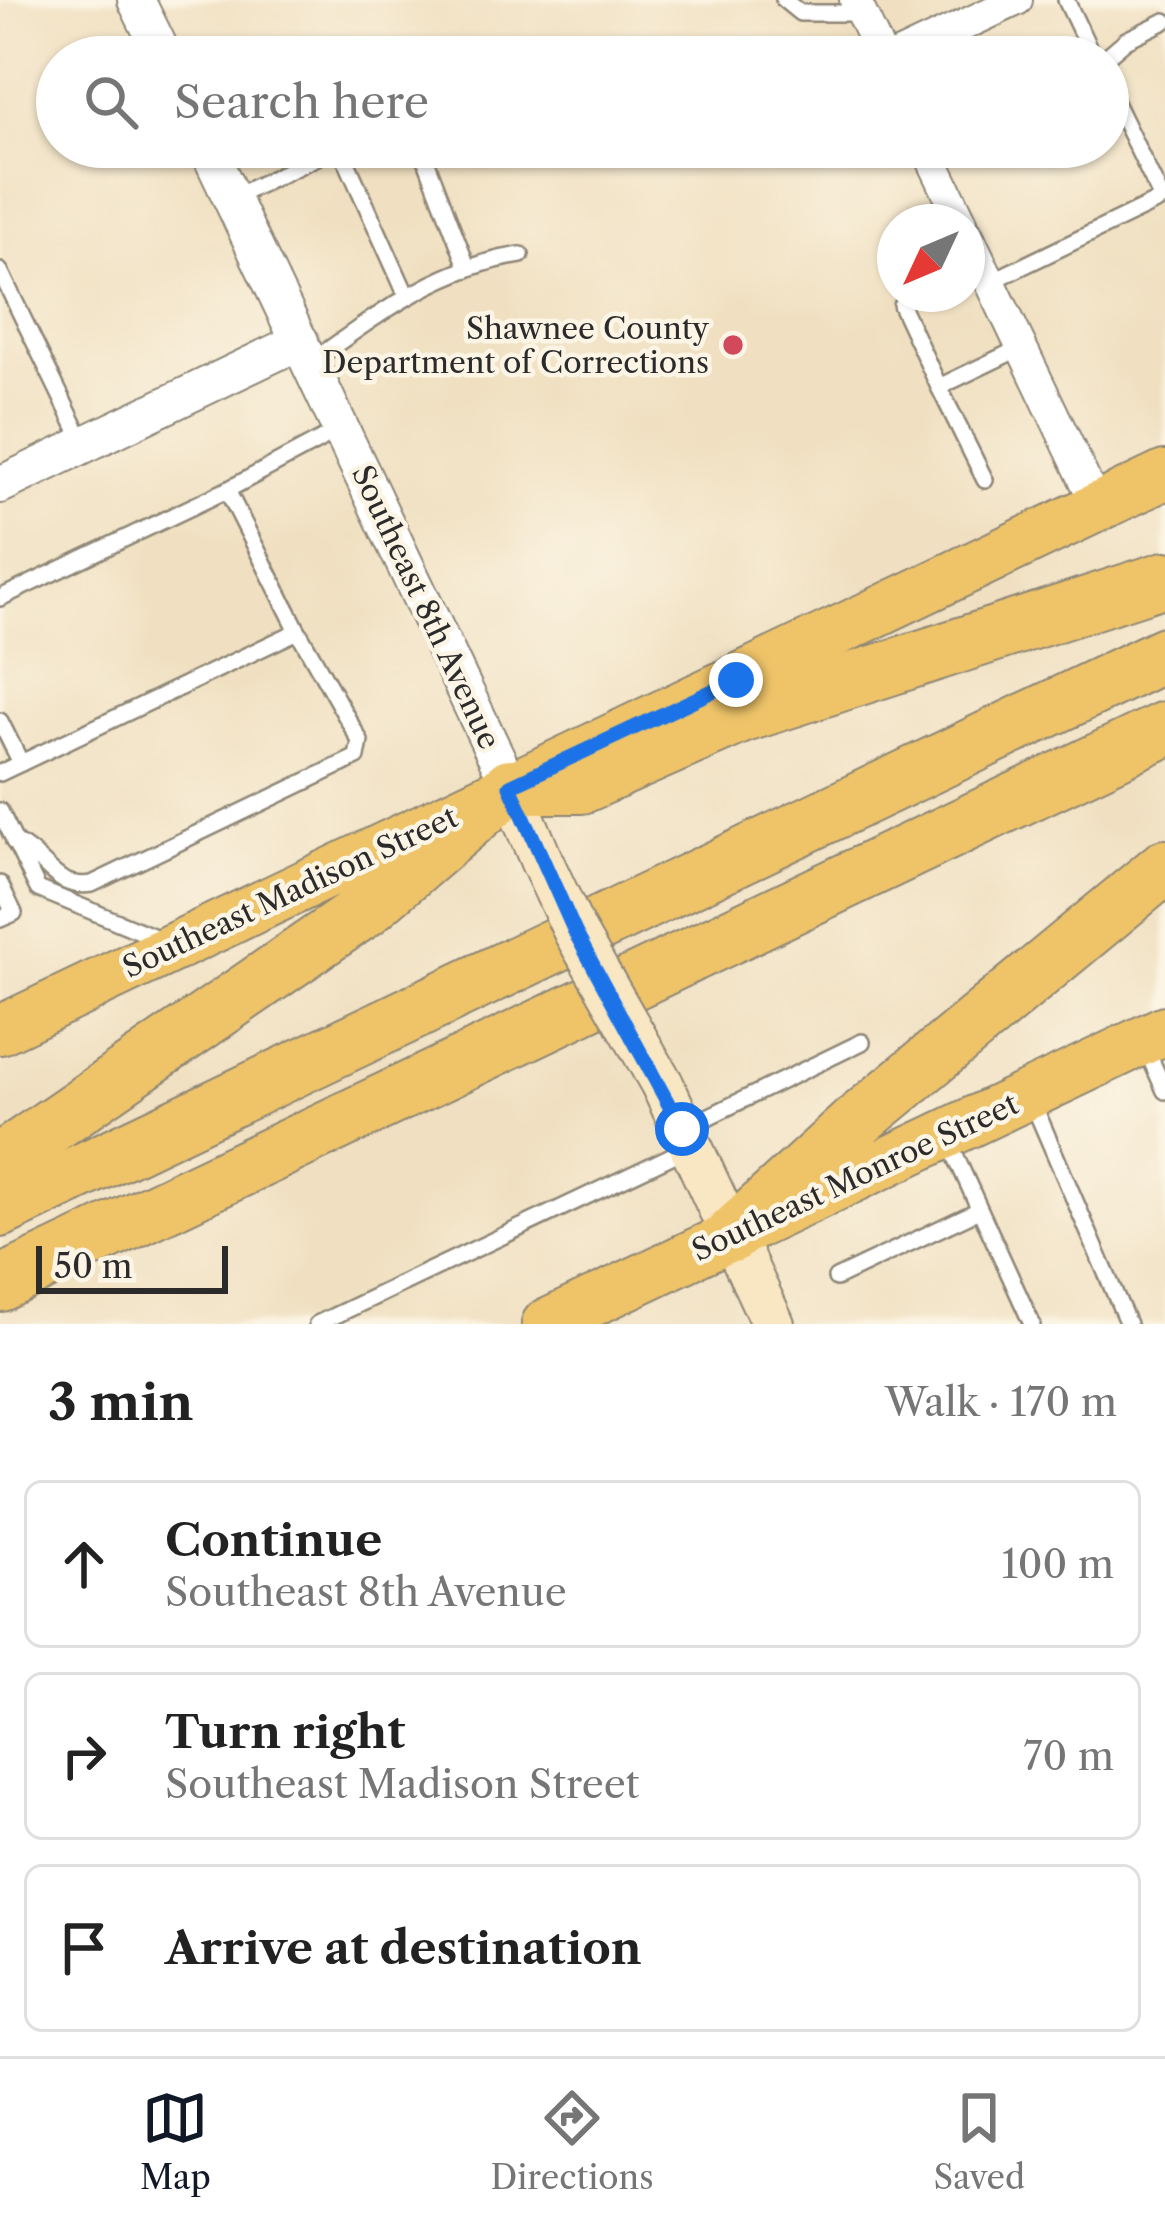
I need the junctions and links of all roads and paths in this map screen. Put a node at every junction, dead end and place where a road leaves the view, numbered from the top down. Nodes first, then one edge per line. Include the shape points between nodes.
1 (136, 0) edge
2 (784, 0) edge
3 (1066, 0) edge
4 (1012, 1) edge
5 (858, 7) edge
6 (1165, 21) edge
7 (154, 36) edge
8 (872, 36) edge
9 (940, 36) edge
10 (1083, 36) edge
11 (1129, 39) edge
12 (1129, 131) edge
13 (217, 168) edge
14 (295, 168) edge
15 (349, 168) edge
16 (429, 168) edge
17 (936, 168) edge
18 (232, 198) junction
19 (953, 204) edge
20 (521, 255) dead end
21 (468, 269) junction
22 (0, 271) edge
23 (985, 271) edge
24 (990, 282) junction
25 (406, 294) junction
26 (904, 312) edge
27 (1022, 347) junction
28 (305, 352) junction
29 (939, 387) junction
30 (342, 428) junction
31 (84, 445) junction
32 (1165, 476) edge
33 (985, 480) dead end
34 (0, 485) edge
35 (227, 490) junction
36 (1098, 508) junction
37 (1165, 579) edge
38 (0, 598) edge
39 (298, 631) junction
40 (1165, 654) edge
41 (0, 721) edge
42 (1165, 729) edge
43 (21, 764) junction
44 (0, 773) edge
45 (510, 786) junction
46 (0, 811) edge
47 (14, 842) junction
48 (1165, 867) edge
49 (0, 884) edge
50 (0, 920) edge
51 (176, 946) junction
52 (0, 1030) edge
53 (1154, 1035) edge
54 (862, 1042) dead end
55 (1165, 1091) edge
56 (1029, 1094) junction
57 (946, 1133) junction
58 (687, 1138) junction
59 (0, 1161) edge
60 (0, 1210) edge
61 (980, 1210) junction
62 (732, 1235) junction
63 (836, 1278) dead end
64 (0, 1284) edge
65 (317, 1324) edge
66 (546, 1324) edge
67 (773, 1324) edge
68 (1032, 1324) edge
69 (1128, 1324) edge

1 - 7 street
2 - 5 lane via 800,13
3 - 10 lane
4 - 9 street
5 - 8 street
6 - 11 lane
12 - 24 lane via 1162,199
13 - 18 street, Southeast 8th Avenue
14 - 18 lane
15 - 25 lane
16 - 21 lane
17 - 19 street
18 - 28 street, Southeast 8th Avenue
20 - 21 lane
21 - 25 lane
22 - 31 lane
23 - 24 street
24 - 27 street
25 - 28 lane
26 - 29 lane
27 - 29 lane
27 - 36 street
28 - 30 street, Southeast 8th Avenue
28 - 31 street
29 - 33 lane
30 - 35 lane
30 - 45 street, Southeast 8th Avenue
31 - 34 street
32 - 36 main road, Southeast Madison Street
35 - 38 lane
35 - 39 lane
36 - 45 main road, Southeast Madison Street
37 - 45 highway via 741,716 582,786
39 - 43 lane
39 - 47 lane via 360,741 357,757 92,884 71,887 54,878 39,853
40 - 60 highway
41 - 43 lane
42 - 64 highway
43 - 44 lane
45 - 51 main road, Southeast Madison Street
45 - 58 main road, Southeast 8th Avenue, bridge
45 - 59 highway via 365,909
46 - 47 lane
47 - 51 lane via 48,896
48 - 62 highway
49 - 50 lane via 14,913
51 - 52 main road, Southeast Madison Street
53 - 55 lane
53 - 56 main road, Southeast Monroe Street
54 - 58 lane
56 - 57 main road, Southeast Monroe Street
56 - 69 lane
57 - 61 lane
57 - 62 main road, Southeast Monroe Street
58 - 62 main road, Southeast 8th Avenue
58 - 65 lane
61 - 63 lane
61 - 68 lane
62 - 66 main road, Southeast Monroe Street
62 - 67 main road, Southeast 8th Avenue

